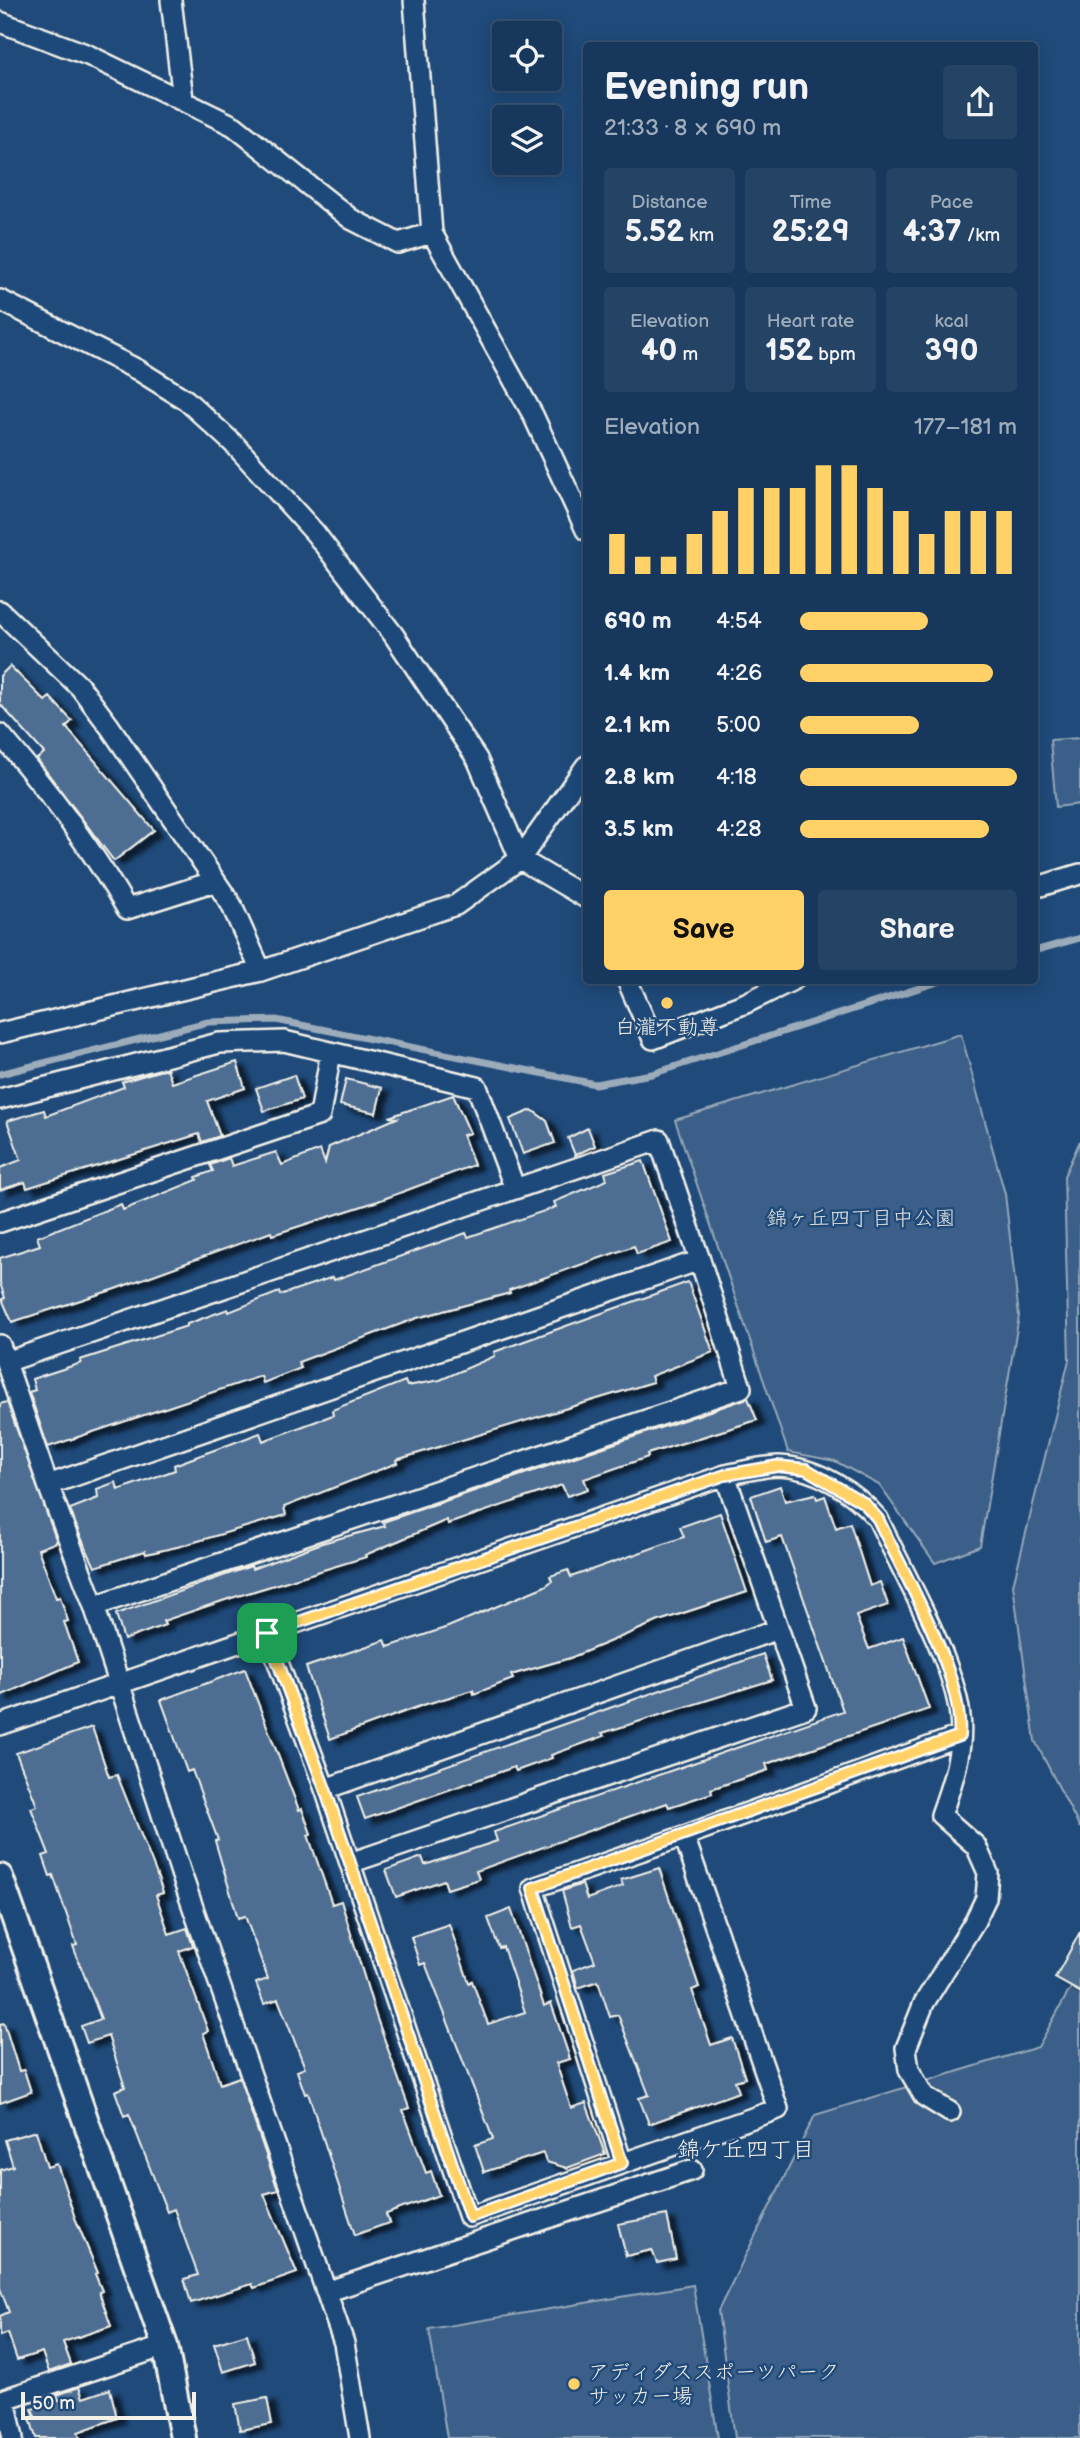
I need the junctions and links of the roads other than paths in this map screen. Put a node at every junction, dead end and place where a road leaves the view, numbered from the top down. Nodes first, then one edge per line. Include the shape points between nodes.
1 (171, 0) edge
2 (414, 0) edge
3 (0, 22) edge
4 (183, 99) junction
5 (432, 233) junction
6 (0, 300) edge
7 (583, 523) edge
8 (0, 611) edge
9 (0, 734) edge
10 (583, 770) edge
11 (520, 859) junction
12 (1080, 874) edge
13 (215, 881) junction
14 (1038, 887) edge
15 (583, 896) edge
16 (261, 971) junction
17 (629, 984) edge
18 (785, 984) edge
19 (0, 1033) edge
20 (331, 1052) junction
21 (0, 1099) edge
22 (514, 1189) junction
23 (0, 1222) edge
24 (700, 1260) junction
25 (3, 1354) edge
26 (725, 1475) junction
27 (48, 1485) junction
28 (94, 1606) junction
29 (778, 1629) junction
30 (267, 1633) junction
31 (120, 1683) junction
32 (0, 1725) edge
33 (959, 1736) junction
34 (325, 1789) junction
35 (684, 1836) junction
36 (350, 1863) junction
37 (0, 1877) edge
38 (950, 2112) dead end
39 (622, 2163) junction
40 (692, 2170) dead end
41 (326, 2292) junction
42 (164, 2346) junction
43 (2, 2391) edge
44 (13, 2438) edge
45 (183, 2438) edge
46 (360, 2438) edge

1 - 4 street
2 - 5 street
3 - 4 street via 88,55
4 - 5 street via 234,126 351,219 398,243
5 - 7 street via 533,415
6 - 11 street via 138,370 186,400 236,446 315,533 393,634 477,759
8 - 13 street via 80,687
9 - 13 street via 90,847 127,909
10 - 11 street
11 - 15 street
11 - 16 street via 456,905
12 - 14 street
13 - 16 street via 231,904
16 - 19 street
17 - 18 street via 653,1039
20 - 21 street via 284,1041 219,1043
20 - 22 street via 477,1087
20 - 23 street via 320,1115
22 - 24 street via 659,1140
22 - 25 street
24 - 27 street
24 - 28 street via 741,1388
25 - 27 street
26 - 29 street
26 - 30 street
26 - 33 street via 777,1466 806,1469 864,1503 878,1519 954,1686 961,1719
27 - 28 street
28 - 31 street
29 - 34 street
29 - 36 street via 806,1708
30 - 31 street
30 - 34 street
31 - 32 street
31 - 41 street
33 - 35 street
33 - 38 street via 956,1774 941,1815 976,1846 988,1872 986,1898 925,2003 906,2048 909,2070 924,2096
34 - 36 street
35 - 39 street via 533,1888
35 - 39 street via 778,2109
36 - 39 street via 470,2217
37 - 42 street
40 - 41 street
41 - 46 street via 344,2343
42 - 43 street
42 - 45 street
43 - 44 street

